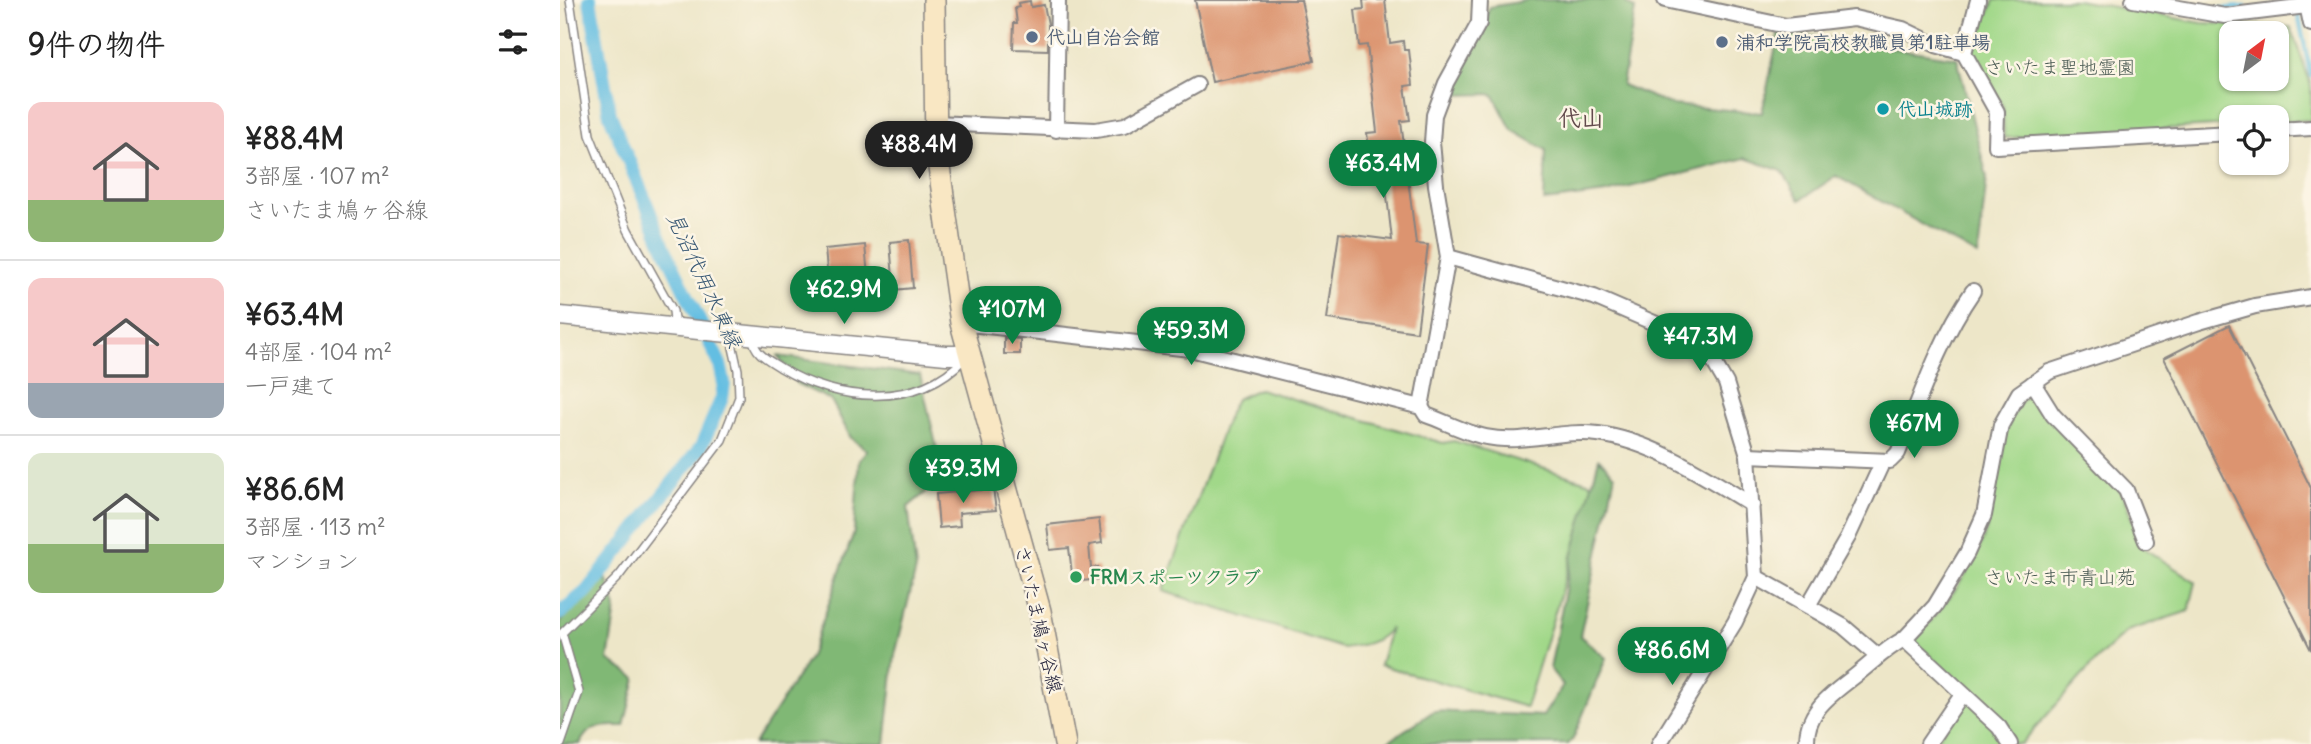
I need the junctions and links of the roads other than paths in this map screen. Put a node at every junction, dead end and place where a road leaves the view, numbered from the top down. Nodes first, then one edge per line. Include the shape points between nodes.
1 (570, 0) edge
2 (933, 0) edge
3 (1058, 0) edge
4 (1480, 0) edge
5 (1665, 0) edge
6 (1978, 0) edge
7 (2133, 0) edge
8 (2307, 3) edge
9 (2311, 24) edge
10 (1964, 53) junction
11 (1198, 85) dead end
12 (935, 122) junction
13 (2311, 128) edge
14 (2289, 129) edge
15 (1056, 130) junction
16 (2219, 134) edge
17 (1448, 257) junction
18 (1973, 291) dead end
19 (2311, 297) edge
20 (560, 316) edge
21 (961, 323) junction
22 (684, 330) junction
23 (725, 333) junction
24 (753, 336) junction
25 (968, 355) junction
26 (2033, 383) junction
27 (1422, 407) junction
28 (1748, 455) junction
29 (1883, 461) junction
30 (1752, 505) junction
31 (2146, 541) dead end
32 (1756, 576) junction
33 (1809, 604) junction
34 (1904, 639) junction
35 (1878, 656) junction
36 (1962, 694) junction
37 (561, 744) edge
38 (1065, 744) edge
39 (1659, 744) edge
40 (1807, 744) edge
41 (1928, 744) edge
42 (2010, 744) edge

1 - 22 lane via 590,135 628,230
2 - 12 main road, さいたま鳩ヶ谷線
3 - 15 street
4 - 17 street via 1479,23 1434,115 1436,185
5 - 10 street via 1786,26 1854,18 1903,29
6 - 10 street
7 - 8 street via 2225,16
8 - 9 street
10 - 16 street via 1997,112 1996,146
11 - 15 street via 1125,125
12 - 15 street
12 - 21 main road, さいたま鳩ヶ谷線
13 - 14 street
17 - 27 street
17 - 28 street via 1594,297 1668,329 1709,354 1726,383
18 - 29 street via 1937,354 1898,453
19 - 26 street via 2199,322 2049,372
20 - 22 street
21 - 25 main road, さいたま鳩ヶ谷線
21 - 27 street via 1190,349
22 - 23 street
23 - 24 street
23 - 37 lane via 738,370 739,397 722,440 619,576 562,633 579,692
24 - 25 street
24 - 25 lane via 757,351 794,376 831,389 878,396 908,392 950,374
25 - 38 main road, さいたま鳩ヶ谷線 via 1040,611
26 - 31 street via 2053,415 2126,490
26 - 34 street via 2019,393 2001,425 1984,515 1967,553 1935,607
27 - 30 street via 1426,415 1487,438 1577,432 1621,439 1697,473
28 - 29 street
28 - 30 street
29 - 33 street via 1854,525
30 - 32 street
32 - 33 street
32 - 39 street via 1735,622
33 - 35 street
34 - 35 street
34 - 36 street
35 - 40 street via 1824,701 1807,726
36 - 41 street
36 - 42 street via 1999,727

